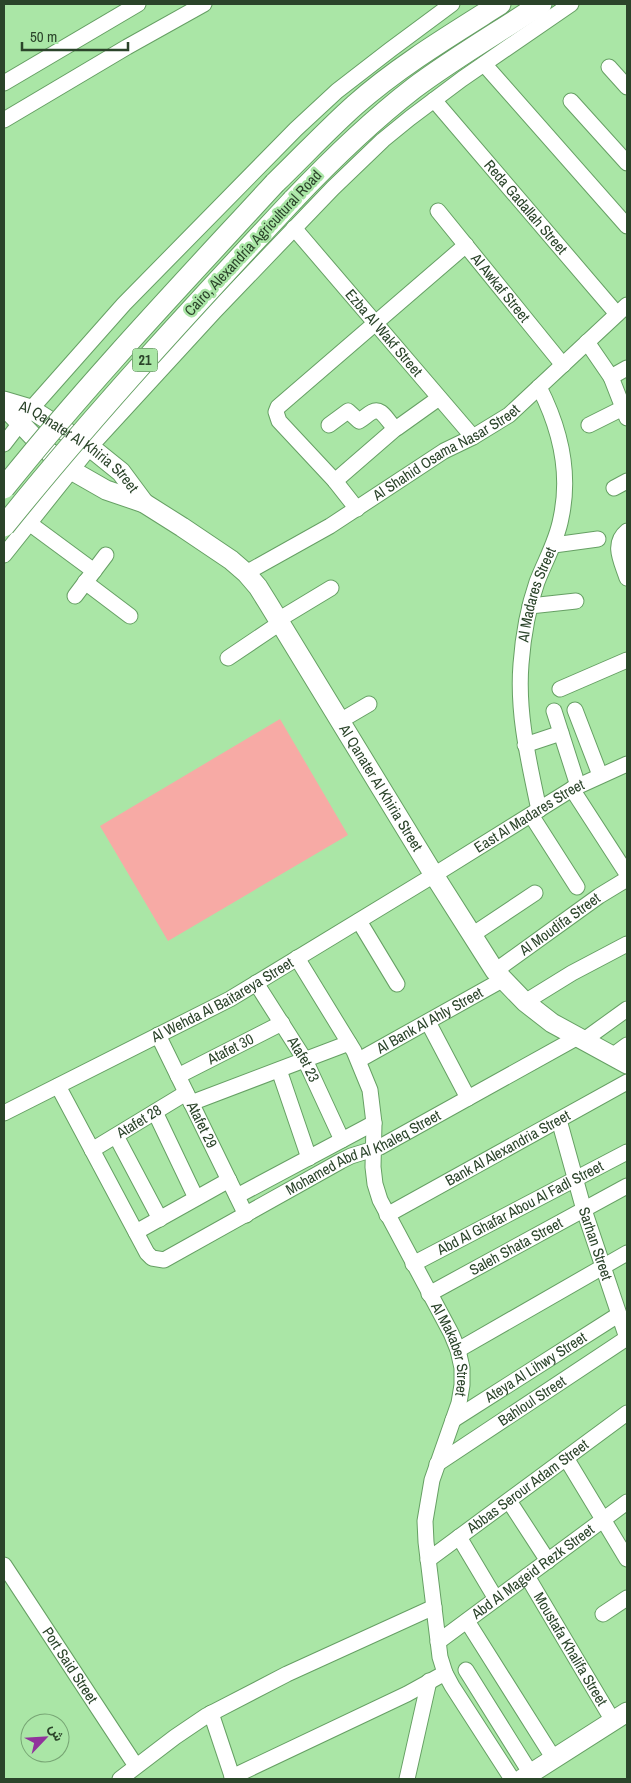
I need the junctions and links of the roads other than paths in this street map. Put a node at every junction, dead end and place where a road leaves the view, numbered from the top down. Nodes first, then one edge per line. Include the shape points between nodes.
1 (138, 4) edge
2 (204, 4) edge
3 (452, 4) edge
4 (500, 4) edge
5 (541, 4) edge
6 (571, 4) edge
7 (484, 64) junction
8 (609, 67) dead end
9 (4, 83) edge
10 (627, 86) edge
11 (434, 100) junction
12 (571, 101) dead end
13 (4, 120) edge
14 (627, 163) edge
15 (438, 211) dead end
16 (627, 226) edge
17 (294, 228) junction
18 (466, 245) junction
19 (622, 310) edge
20 (375, 323) junction
21 (587, 342) junction
22 (563, 365) junction
23 (627, 368) edge
24 (611, 378) junction
25 (539, 387) junction
26 (439, 398) junction
27 (4, 401) edge
28 (4, 406) edge
29 (626, 410) edge
30 (26, 416) junction
31 (329, 425) dead end
32 (590, 425) dead end
33 (394, 429) junction
34 (473, 438) junction
35 (4, 444) edge
36 (90, 447) junction
37 (71, 470) junction
38 (335, 481) junction
39 (4, 488) edge
40 (144, 503) junction
41 (357, 509) junction
42 (29, 523) junction
43 (4, 526) edge
44 (627, 531) edge
45 (598, 539) dead end
46 (554, 545) junction
47 (4, 555) edge
48 (106, 555) dead end
49 (246, 573) junction
50 (89, 577) junction
51 (627, 578) edge
52 (331, 588) dead end
53 (75, 596) dead end
54 (576, 601) dead end
55 (530, 606) junction
56 (130, 616) dead end
57 (279, 622) junction
58 (228, 658) dead end
59 (627, 660) edge
60 (560, 689) dead end
61 (369, 704) dead end
62 (575, 710) dead end
63 (554, 711) dead end
64 (340, 721) junction
65 (562, 733) junction
66 (525, 745) junction
67 (627, 764) edge
68 (600, 775) junction
69 (575, 787) junction
70 (535, 812) junction
71 (627, 874) edge
72 (434, 875) junction
73 (627, 879) edge
74 (578, 887) dead end
75 (535, 893) dead end
76 (359, 920) junction
77 (472, 935) junction
78 (627, 944) edge
79 (297, 958) junction
80 (498, 976) junction
81 (256, 983) junction
82 (397, 984) dead end
83 (525, 1002) junction
84 (627, 1009) edge
85 (428, 1022) junction
86 (282, 1023) junction
87 (158, 1035) junction
88 (581, 1039) junction
89 (349, 1044) junction
90 (622, 1055) edge
91 (305, 1060) junction
92 (359, 1060) junction
93 (279, 1070) junction
94 (178, 1076) junction
95 (627, 1082) edge
96 (58, 1086) junction
97 (189, 1098) junction
98 (468, 1098) junction
99 (155, 1112) junction
100 (4, 1113) edge
101 (558, 1120) junction
102 (374, 1123) junction
103 (116, 1136) junction
104 (342, 1140) junction
105 (92, 1150) junction
106 (372, 1151) junction
107 (627, 1152) edge
108 (309, 1158) junction
109 (575, 1179) junction
110 (229, 1180) junction
111 (627, 1186) edge
112 (237, 1196) junction
113 (196, 1198) junction
114 (584, 1210) junction
115 (246, 1215) junction
116 (387, 1215) junction
117 (160, 1219) junction
118 (136, 1232) junction
119 (627, 1252) edge
120 (413, 1264) junction
121 (602, 1267) junction
122 (430, 1294) junction
123 (618, 1315) junction
124 (626, 1333) edge
125 (458, 1350) junction
126 (627, 1413) edge
127 (453, 1420) junction
128 (566, 1458) junction
129 (437, 1464) junction
130 (509, 1501) junction
131 (627, 1502) edge
132 (604, 1520) junction
133 (460, 1537) junction
134 (627, 1559) edge
135 (428, 1560) junction
136 (548, 1561) junction
137 (4, 1565) edge
138 (527, 1576) junction
139 (627, 1598) edge
140 (496, 1599) junction
141 (434, 1607) junction
142 (603, 1614) dead end
143 (467, 1621) junction
144 (438, 1642) junction
145 (466, 1670) dead end
146 (445, 1673) junction
147 (429, 1680) junction
148 (211, 1713) junction
149 (620, 1716) edge
150 (554, 1759) junction
151 (136, 1766) junction
152 (527, 1776) edge
153 (232, 1778) edge
154 (120, 1779) edge
155 (406, 1779) edge
156 (512, 1779) edge

1 - 9 street
2 - 13 street
3 - 30 street via 337,92 296,129 124,304
4 - 39 highway, Cairo, Alexandria Agricultural Road / 21, bridge via 457,30 356,104 275,183 158,310
5 - 43 highway, Cairo, Alexandria Agricultural Road / 21, bridge via 414,88 331,160 167,335 51,467
6 - 7 street
7 - 11 street
7 - 16 street
8 - 10 street
11 - 17 street via 383,140
11 - 19 street, Reda Gadallah Street
12 - 14 street
15 - 18 street, Al Awkaf Street
17 - 20 street, Ezba Al Wakf Street
17 - 36 street
18 - 20 street
18 - 22 street, Al Awkaf Street
19 - 21 street, Al Shahid Osama Nasar Street
20 - 26 street, Ezba Al Wakf Street
20 - 38 street via 280,403 276,412 279,421
21 - 22 street, Al Shahid Osama Nasar Street
21 - 24 street
22 - 25 street, Al Shahid Osama Nasar Street
23 - 24 street
24 - 29 street
25 - 34 street, Al Shahid Osama Nasar Street via 508,415
25 - 46 street, Al Madares Street via 552,411 564,464 562,519
26 - 33 street
26 - 34 street, Ezba Al Wakf Street
27 - 30 main road, Al Qanater Al Khiria Street
28 - 30 main road, Al Qanater Al Khiria Street
29 - 32 street
30 - 35 street
30 - 36 main road, Al Qanater Al Khiria Street
30 - 37 main road, Al Qanater Al Khiria Street via 44,448
31 - 33 street via 348,410 359,421 378,410
33 - 38 street
34 - 41 street, Al Shahid Osama Nasar Street via 444,451
36 - 37 street
36 - 40 main road, Al Qanater Al Khiria Street via 121,472
37 - 40 main road, Al Qanater Al Khiria Street via 106,490
37 - 42 street
38 - 41 street
40 - 49 main road, Al Qanater Al Khiria Street via 182,526
41 - 49 street, Al Shahid Osama Nasar Street
42 - 47 street
42 - 50 street
44 - 51 street via 621,536 618,548
45 - 46 street
46 - 55 street, Al Madares Street via 541,571
48 - 50 street
49 - 57 main road, Al Qanater Al Khiria Street
50 - 53 street
50 - 56 street
52 - 57 street
54 - 55 street
55 - 66 street, Al Madares Street via 521,664 520,700
57 - 58 street
57 - 64 main road, Al Qanater Al Khiria Street
59 - 60 street
61 - 64 street
62 - 68 street
63 - 65 street
64 - 72 main road, Al Qanater Al Khiria Street
65 - 66 street
65 - 69 street
66 - 70 street, Al Madares Street
67 - 68 street, East Al Madares Street
68 - 69 street, East Al Madares Street
69 - 70 street, East Al Madares Street
69 - 71 street
70 - 72 street, East Al Madares Street
70 - 74 street
72 - 76 street, Al Wehda Al Baitareya Street
72 - 77 main road, Al Qanater Al Khiria Street
73 - 80 street, Al Moudifa Street via 599,896
75 - 77 street
76 - 79 street, Al Wehda Al Baitareya Street
76 - 82 street
77 - 80 main road, Al Qanater Al Khiria Street
78 - 83 street
79 - 81 street, Al Wehda Al Baitareya Street
79 - 89 street, Al Makaber Street
80 - 83 main road, Al Qanater Al Khiria Street
80 - 85 street, Al Bank Al Ahly Street
81 - 86 street, Atafet 23
81 - 87 street, Al Wehda Al Baitareya Street
83 - 88 main road, Al Qanater Al Khiria Street via 552,1023
84 - 88 street, Mohamed Abd Al Khaleq Street
85 - 92 street, Al Bank Al Ahly Street
85 - 98 street
86 - 91 street, Atafet 23
86 - 94 street, Atafet 30
87 - 94 street, Atafet 29
87 - 96 street, Al Wehda Al Baitareya Street
88 - 90 main road, Al Qanater Al Khiria Street
88 - 98 street, Mohamed Abd Al Khaleq Street
89 - 91 street, Atafet 28
89 - 92 street, Al Makaber Street
91 - 93 street, Atafet 28
91 - 104 street, Atafet 23
92 - 102 street, Al Makaber Street via 370,1090
93 - 97 street, Atafet 28
93 - 108 street
94 - 97 street, Atafet 29
95 - 101 street, Bank Al Alexandria Street
96 - 100 street, Al Wehda Al Baitareya Street
96 - 105 street
97 - 99 street, Atafet 28
97 - 110 street, Atafet 29
98 - 106 street, Mohamed Abd Al Khaleq Street
99 - 103 street, Atafet 28
99 - 113 street
101 - 109 street, Sarhan Street
101 - 116 street, Bank Al Alexandria Street
102 - 104 street
102 - 106 street, Al Makaber Street
103 - 105 street, Atafet 28
103 - 117 street
104 - 108 street
105 - 118 street
106 - 115 street, Mohamed Abd Al Khaleq Street via 341,1161
106 - 116 street, Al Makaber Street via 375,1184
107 - 109 street, Abd Al Ghafar Abou Al Fadl Street
108 - 112 street
109 - 114 street, Sarhan Street
109 - 120 street, Abd Al Ghafar Abou Al Fadl Street
110 - 112 street, Atafet 29
110 - 113 street
111 - 114 street, Saleh Shata Street
112 - 115 street, Atafet 29
113 - 117 street
114 - 121 street, Sarhan Street
114 - 122 street, Saleh Shata Street
115 - 118 street, Mohamed Abd Al Khaleq Street via 170,1258 158,1260 148,1253
116 - 120 street, Al Makaber Street
117 - 118 street
119 - 121 street
120 - 122 street, Al Makaber Street
121 - 123 street, Sarhan Street
121 - 125 street
122 - 125 street, Al Makaber Street
123 - 124 street, Sarhan Street
123 - 127 street, Ateya Al Lihwy Street
124 - 129 street, Bahloul Street
125 - 127 street, Al Makaber Street via 462,1386
126 - 128 street, Abbas Serour Adam Street
127 - 129 street, Al Makaber Street
128 - 130 street, Abbas Serour Adam Street
128 - 132 street
129 - 135 street, Al Makaber Street via 426,1514
130 - 133 street, Abbas Serour Adam Street
130 - 136 street
131 - 132 street, Abd Al Mageid Rezk Street
132 - 134 street
132 - 136 street, Abd Al Mageid Rezk Street
133 - 135 street, Abbas Serour Adam Street
133 - 140 street
135 - 141 street, Al Makaber Street
136 - 138 street, Abd Al Mageid Rezk Street
137 - 151 street, Port Said Street
138 - 140 street, Abd Al Mageid Rezk Street
138 - 149 street, Moustafa Khalifa Street
139 - 142 street
140 - 143 street, Abd Al Mageid Rezk Street
141 - 144 street, Al Makaber Street
141 - 148 street via 287,1674
143 - 144 street, Abd Al Mageid Rezk Street
143 - 150 street
144 - 146 street, Al Makaber Street
145 - 152 street
146 - 147 street
146 - 156 street, Al Makaber Street
147 - 153 street via 407,1694
147 - 155 street
148 - 151 street
148 - 153 street
149 - 150 main road
150 - 152 main road
151 - 154 street

